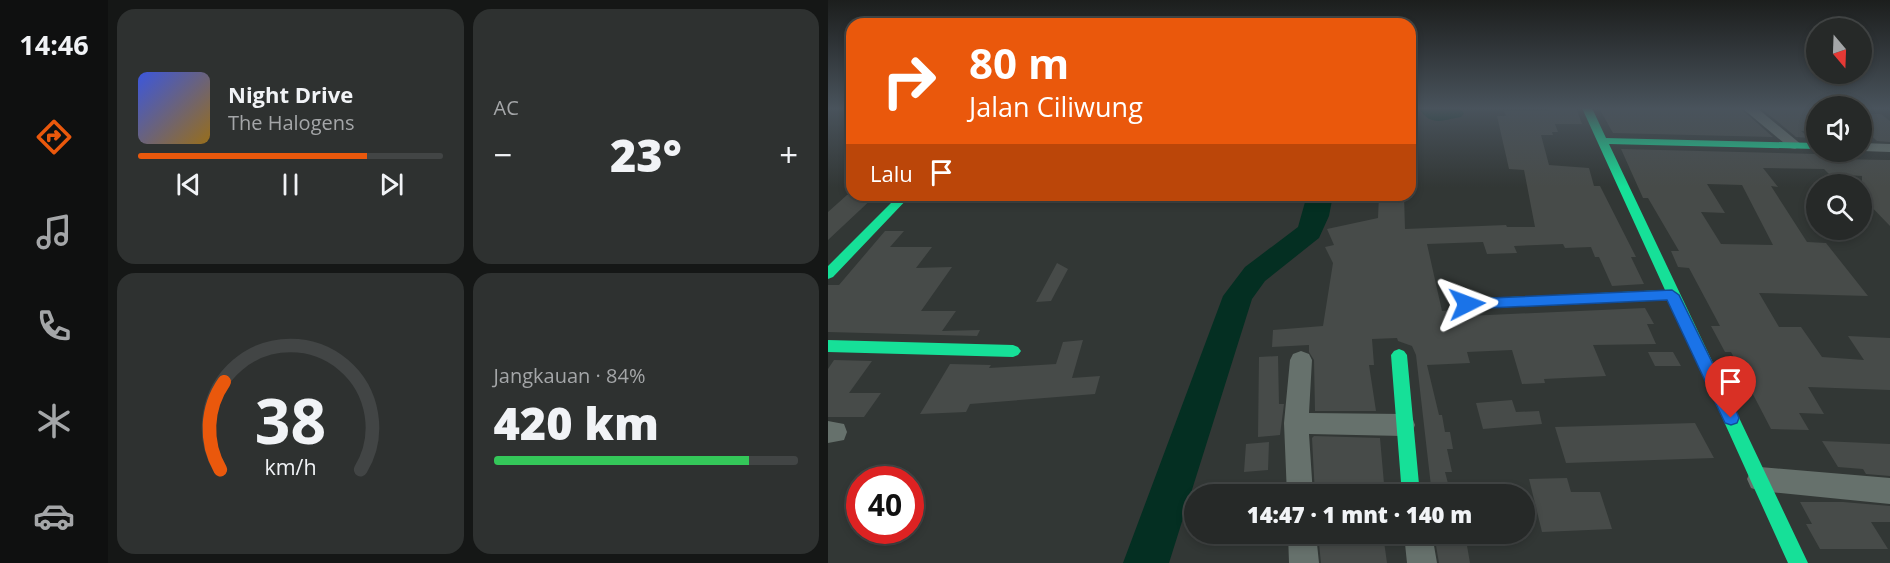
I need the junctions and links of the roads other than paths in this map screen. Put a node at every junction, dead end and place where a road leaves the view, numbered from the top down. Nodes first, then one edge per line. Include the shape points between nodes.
1 (1600, 134) edge
2 (1782, 134) edge
3 (1603, 141) junction
4 (1795, 145) junction
5 (1806, 146) edge
6 (1872, 147) edge
7 (1890, 148) edge
8 (899, 201) edge
9 (828, 274) edge
10 (1672, 295) junction
11 (1467, 304) dead end
12 (828, 346) edge
13 (1013, 351) dead end
14 (1399, 355) dead end
15 (1301, 360) dead end
16 (1296, 423) junction
17 (1403, 425) junction
18 (1760, 479) junction
19 (1299, 484) edge
20 (1410, 484) edge
21 (1890, 491) edge
22 (1303, 544) edge
23 (1419, 544) edge
24 (1304, 563) edge
25 (1422, 563) edge
26 (1798, 563) edge

1 - 3 street
2 - 4 street
3 - 4 street
3 - 10 street
4 - 5 street
6 - 7 street
8 - 9 street
10 - 11 street
10 - 18 street
12 - 13 street
14 - 17 street
15 - 16 street
16 - 17 street
16 - 19 street
17 - 20 street
18 - 21 street
18 - 26 street
22 - 24 street
23 - 25 street

